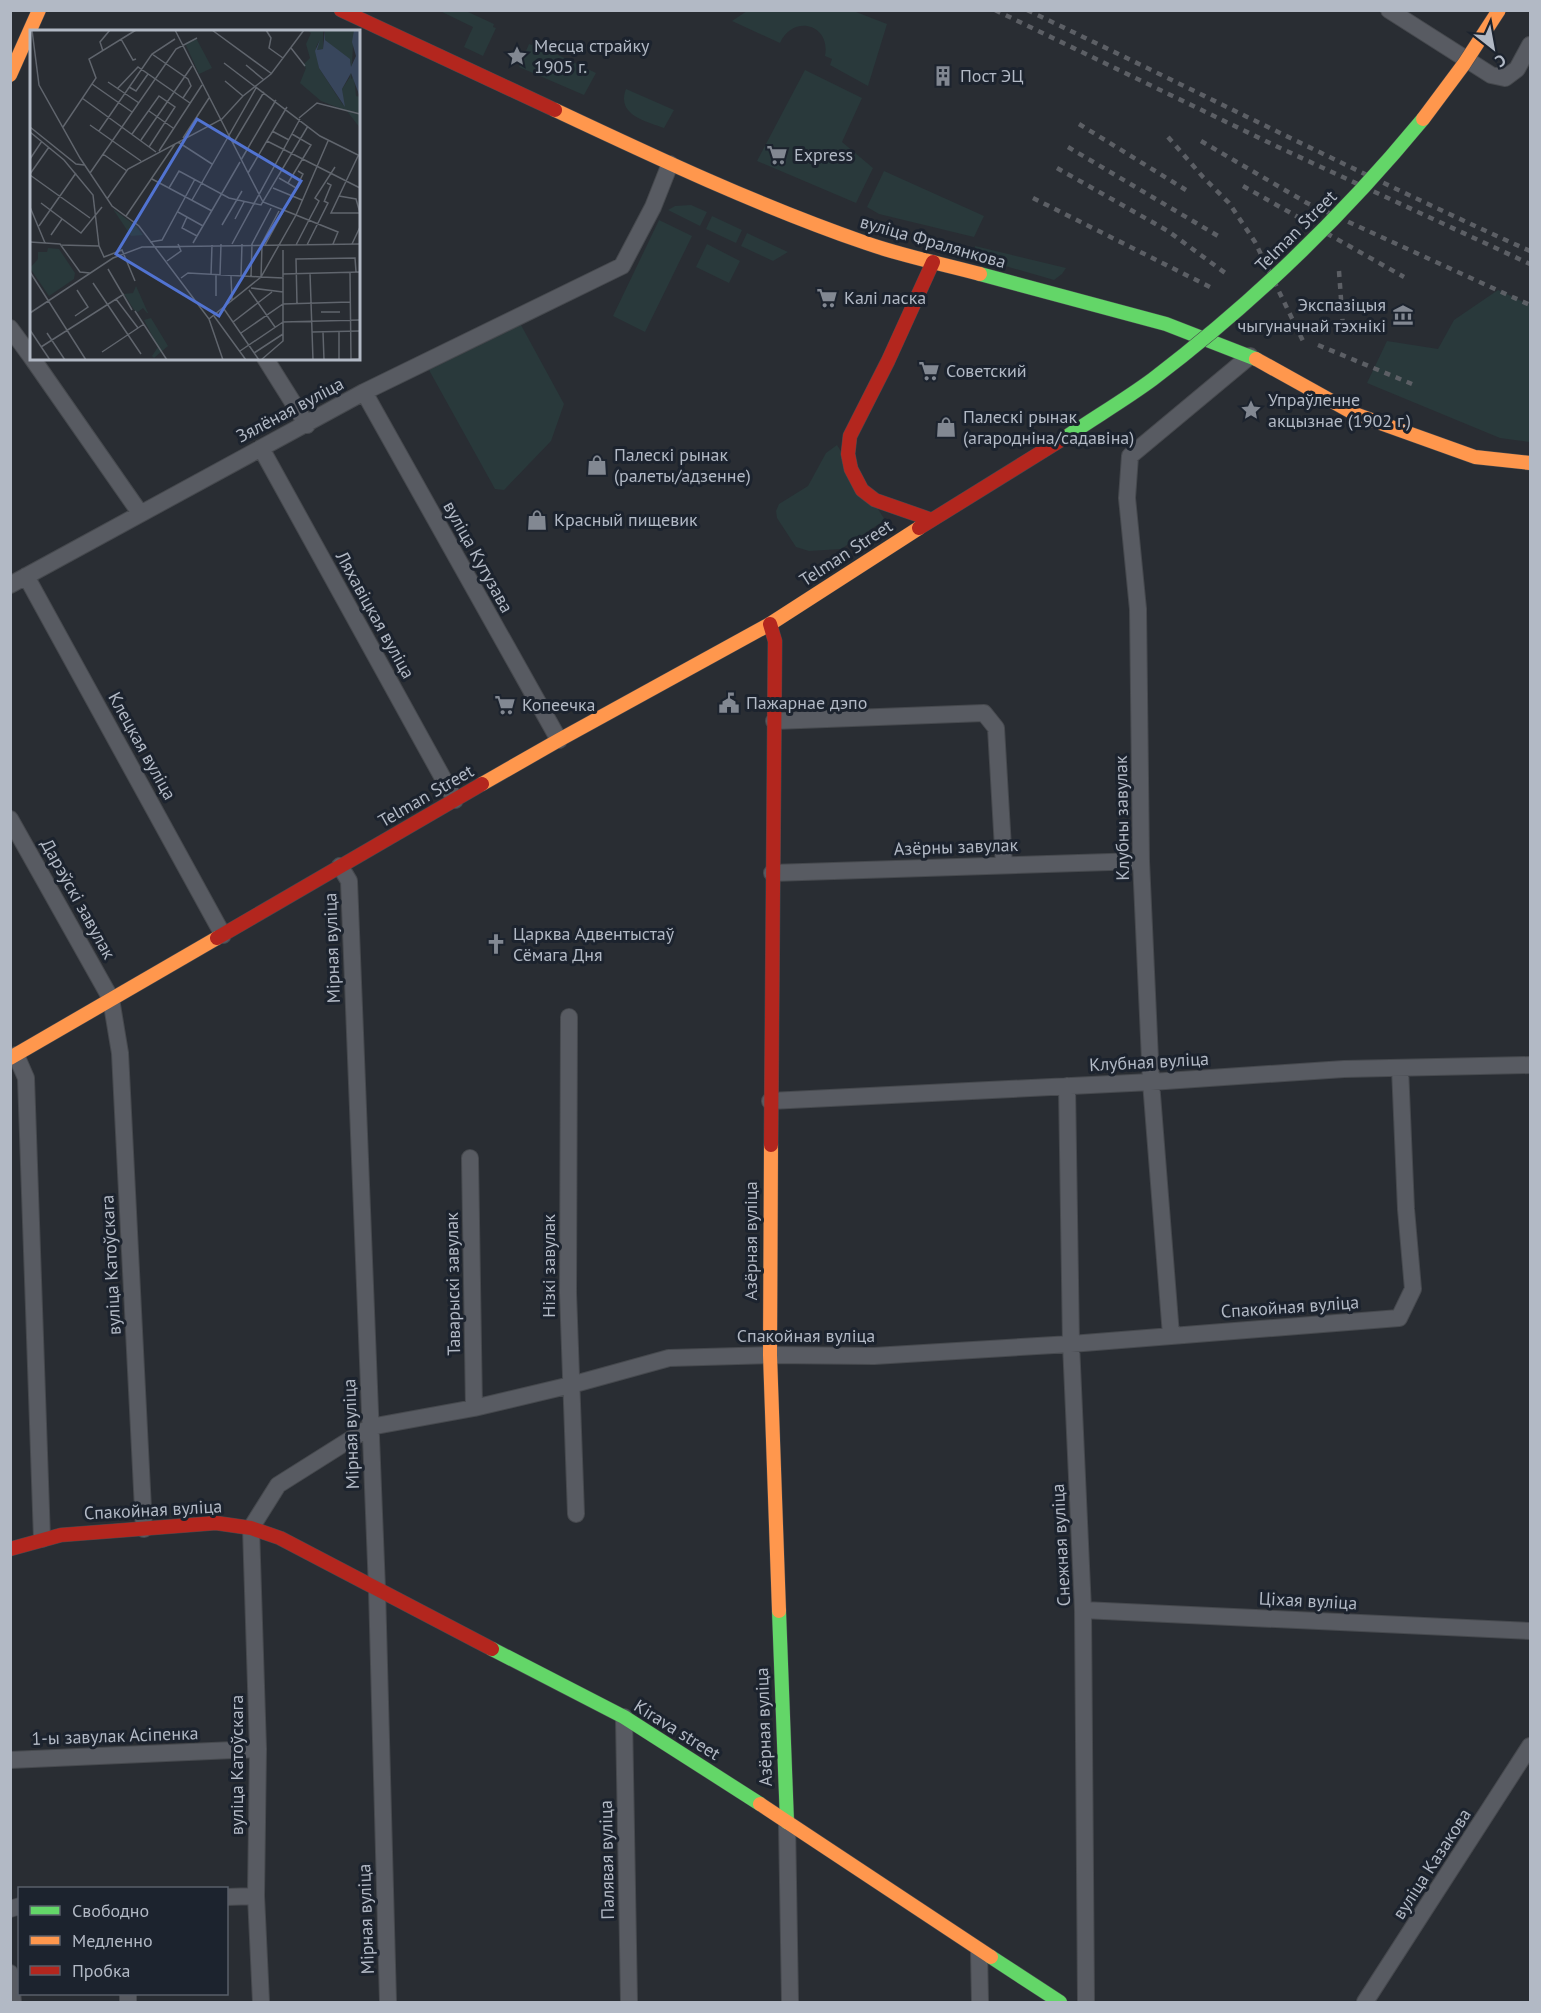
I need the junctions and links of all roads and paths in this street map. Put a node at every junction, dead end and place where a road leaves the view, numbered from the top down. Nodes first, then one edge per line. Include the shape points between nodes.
1 (39, 10) edge
2 (341, 10) edge
3 (1389, 10) edge
4 (1499, 10) edge
5 (30, 30) edge
6 (30, 30) edge
7 (1530, 45) edge
8 (10, 75) edge
9 (670, 164) junction
10 (933, 262) junction
11 (10, 328) edge
12 (30, 355) edge
13 (1250, 356) junction
14 (33, 360) edge
15 (266, 360) edge
16 (364, 392) junction
17 (307, 425) junction
18 (261, 448) junction
19 (1530, 463) edge
20 (140, 513) junction
21 (935, 518) junction
22 (27, 576) junction
23 (10, 585) edge
24 (770, 624) junction
25 (774, 721) junction
26 (559, 740) junction
27 (455, 800) junction
28 (10, 819) edge
29 (1141, 861) junction
30 (1004, 865) junction
31 (340, 866) junction
32 (772, 873) junction
33 (223, 935) junction
34 (111, 999) junction
35 (569, 1017) dead end
36 (13, 1056) edge
37 (1530, 1065) edge
38 (1400, 1068) junction
39 (1151, 1082) junction
40 (1066, 1086) junction
41 (770, 1101) junction
42 (470, 1158) dead end
43 (1172, 1335) junction
44 (1071, 1344) junction
45 (770, 1355) junction
46 (571, 1385) junction
47 (474, 1408) junction
48 (370, 1427) junction
49 (576, 1514) dead end
50 (251, 1528) junction
51 (144, 1529) junction
52 (42, 1539) junction
53 (10, 1549) edge
54 (377, 1589) junction
55 (1083, 1610) junction
56 (1530, 1631) edge
57 (624, 1718) junction
58 (1530, 1746) edge
59 (258, 1749) junction
60 (10, 1760) edge
61 (788, 1822) junction
62 (256, 1896) junction
63 (228, 1897) edge
64 (980, 1951) junction
65 (10, 1973) edge
66 (13, 2002) edge
67 (261, 2002) edge
68 (388, 2002) edge
69 (629, 2002) edge
70 (790, 2002) edge
71 (980, 2002) edge
72 (1060, 2002) edge
73 (1086, 2002) edge
74 (1365, 2002) edge

1 - 5 main road
2 - 9 main road, вуліца Фралянкова
3 - 7 street via 1491,75 1505,78 1517,69
4 - 21 main road, Telman Street, bridge via 1429,113 1304,252 1237,312 1151,380
6 - 8 main road
9 - 10 main road, вуліца Фралянкова via 868,244
9 - 16 street, Зялёная вуліца via 622,266
10 - 13 main road, вуліца Фралянкова via 1166,324
10 - 21 main road via 850,436 848,454 862,490 875,500
11 - 12 street
13 - 19 main road, вуліца Фралянкова via 1355,414 1475,457
13 - 29 street, Клубны завулак via 1130,456 1127,498 1138,609
14 - 20 street
15 - 17 street
16 - 17 street, Зялёная вуліца
16 - 26 street, вуліца Кутузава
17 - 18 street, Зялёная вуліца
18 - 20 street, Зялёная вуліца
18 - 27 street, Ляхавіцкая вуліца
20 - 22 street, Зялёная вуліца
21 - 24 main road, Telman Street
22 - 23 street, Зялёная вуліца
22 - 33 street, Клецкая вуліца
24 - 25 main road, Азёрная вуліца via 776,641
24 - 26 main road, Telman Street
25 - 30 street via 984,713 996,729
25 - 32 main road, Азёрная вуліца
26 - 27 main road, Telman Street
27 - 31 main road, Telman Street
28 - 34 street, Дарэўскі завулак
29 - 30 street, Азёрны завулак
29 - 39 street, Клубны завулак
30 - 32 street, Азёрны завулак
31 - 33 main road, Telman Street
31 - 48 street, Мірная вуліца via 349,881
32 - 41 main road, Азёрная вуліца
33 - 34 main road, Telman Street
34 - 36 main road
34 - 51 street, вуліца Катоўскага via 120,1053
35 - 46 street, Нізкі завулак
36 - 52 street via 26,1078
37 - 38 street, Клубная вуліца
38 - 39 street, Клубная вуліца
38 - 43 street, Спакойная вуліца via 1413,1289 1399,1318
39 - 40 street, Клубная вуліца
39 - 43 street, Клубны завулак
40 - 41 street, Клубная вуліца
40 - 44 street, Снежная вуліца
41 - 45 main road, Азёрная вуліца
42 - 47 street, Таварыскі завулак
43 - 44 street, Спакойная вуліца
44 - 45 street, Спакойная вуліца via 874,1356
44 - 55 street, Снежная вуліца
45 - 46 street, Спакойная вуліца via 669,1358
45 - 61 main road, Азёрная вуліца
46 - 47 street, Спакойная вуліца
46 - 49 street, Нізкі завулак
47 - 48 street, Спакойная вуліца
48 - 50 street, Спакойная вуліца via 278,1485
48 - 54 street, Мірная вуліца
50 - 51 main road, Спакойная вуліца via 216,1523
50 - 54 main road, Kirava street via 280,1538
50 - 59 street, вуліца Катоўскага
51 - 52 main road, Спакойная вуліца
52 - 53 main road, Спакойная вуліца
54 - 57 main road, Kirava street
54 - 68 street, Мірная вуліца
55 - 56 street, Ціхая вуліца
55 - 73 street, Снежная вуліца
57 - 61 main road, Kirava street
57 - 69 street, Палявая вуліца
58 - 74 street, вуліца Казакова
59 - 60 street, 1-ы завулак Асіпенка
59 - 62 street, вуліца Катоўскага
61 - 64 main road, Kirava street
61 - 70 street, Азёрная вуліца
62 - 63 street
62 - 67 street, вуліца Катоўскага
64 - 71 street
64 - 72 main road, Kirava street
65 - 66 street

